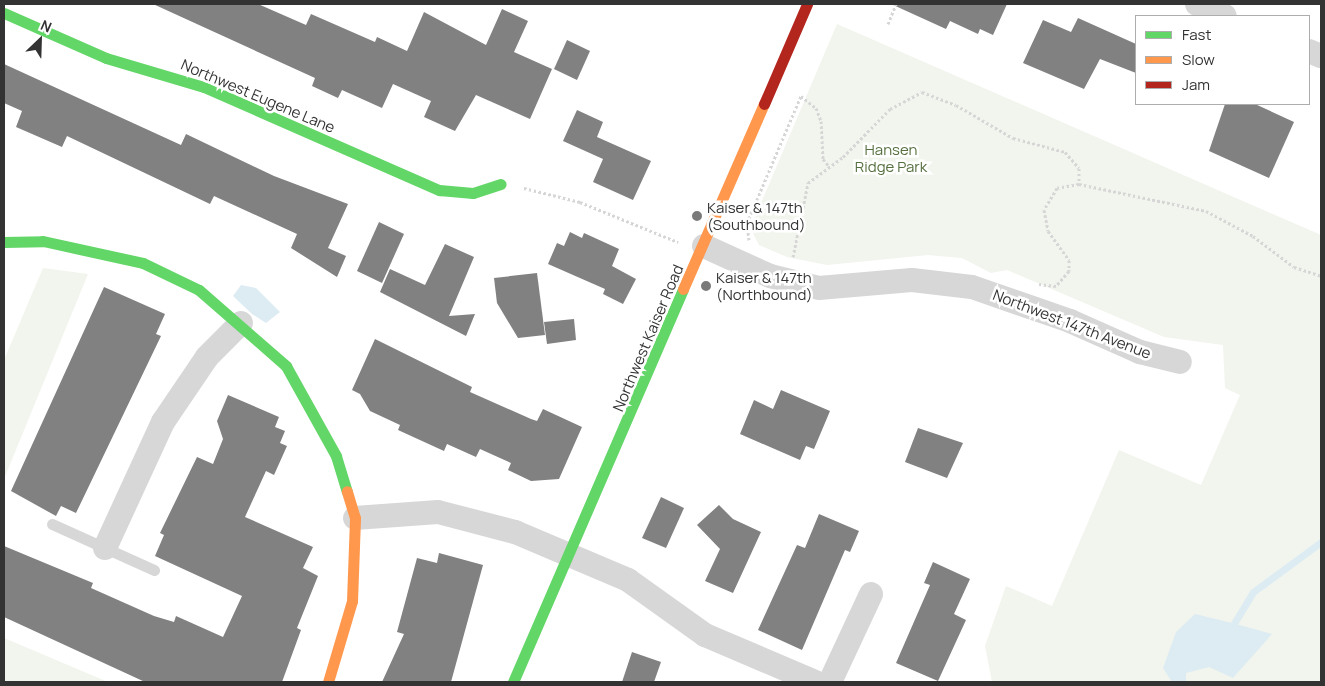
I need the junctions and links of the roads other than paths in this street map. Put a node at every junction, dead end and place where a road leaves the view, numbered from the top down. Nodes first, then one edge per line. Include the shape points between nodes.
1 (807, 4) edge
2 (1197, 4) edge
3 (4, 13) edge
4 (1223, 15) edge
5 (501, 184) road end
6 (4, 242) edge
7 (702, 249) junction
8 (241, 323) junction
9 (1180, 362) dead end
10 (355, 518) junction
11 (52, 524) dead end
12 (105, 548) junction
13 (570, 555) junction
14 (154, 570) dead end
15 (871, 594) dead end
16 (328, 682) edge
17 (513, 682) edge
18 (815, 682) edge
19 (830, 682) edge

1 - 7 street, Northwest Kaiser Road
2 - 4 street
3 - 5 street, Northwest Eugene Lane via 106,58 204,87 439,190 473,192
6 - 8 street via 42,241 143,263 198,290
7 - 9 street, Northwest 147th Avenue via 770,276 819,288 912,280 972,287 1140,352
7 - 13 street, Northwest Kaiser Road
8 - 10 street via 286,366 336,456
8 - 12 street via 207,358 163,422
10 - 13 street via 438,512 464,517
10 - 16 street via 352,601
11 - 12 lane
12 - 14 lane
13 - 17 street, Northwest Kaiser Road
13 - 18 street via 628,580 705,635
15 - 19 street

